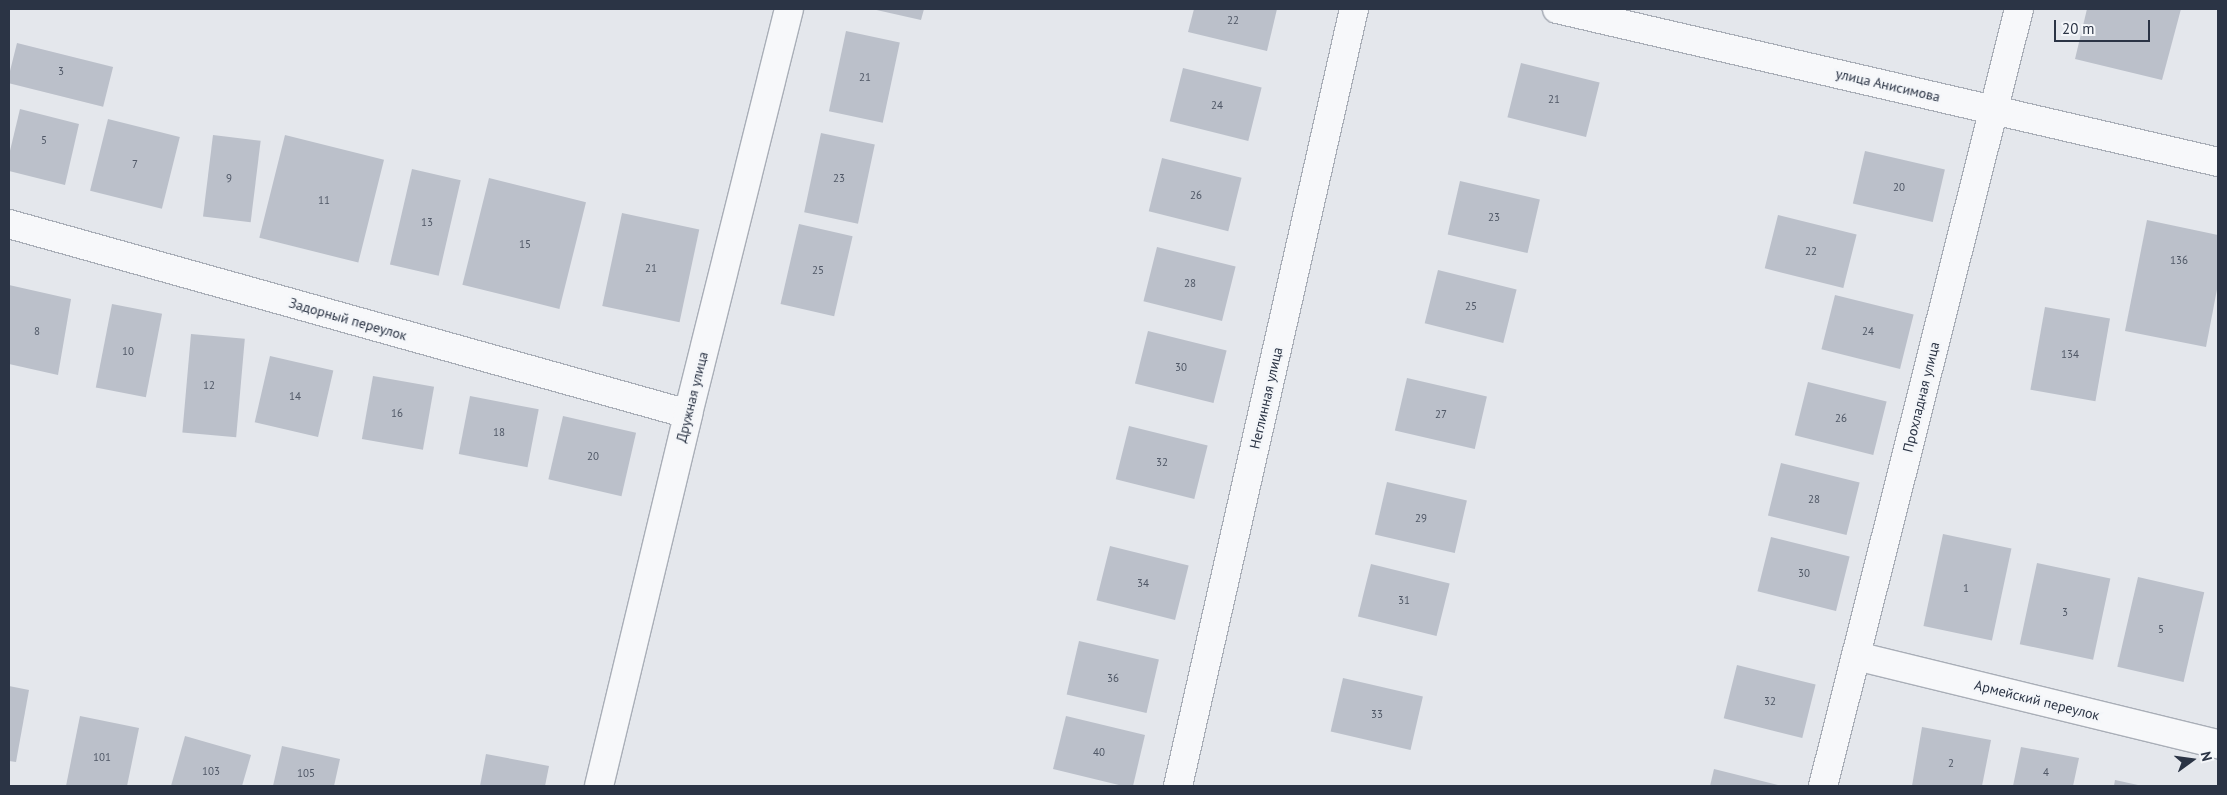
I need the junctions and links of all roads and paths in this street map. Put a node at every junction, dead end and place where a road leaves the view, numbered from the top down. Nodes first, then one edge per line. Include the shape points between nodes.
1 (789, 9) edge
2 (1354, 9) edge
3 (1557, 9) edge
4 (2019, 9) edge
5 (1994, 110) junction
6 (2218, 162) edge
7 (9, 224) edge
8 (688, 414) junction
9 (1856, 656) junction
10 (2218, 744) edge
11 (599, 786) edge
12 (1178, 786) edge
13 (1823, 786) edge

1 - 8 street, Дружная улица
2 - 12 street, Неглинная улица
3 - 5 street, улица Анисимова
4 - 5 street, Прохладная улица
5 - 6 street, улица Анисимова
5 - 9 street, Прохладная улица
7 - 8 street, Задорный переулок
8 - 11 street, Дружная улица
9 - 10 street, Армейский переулок
9 - 13 street, Прохладная улица

